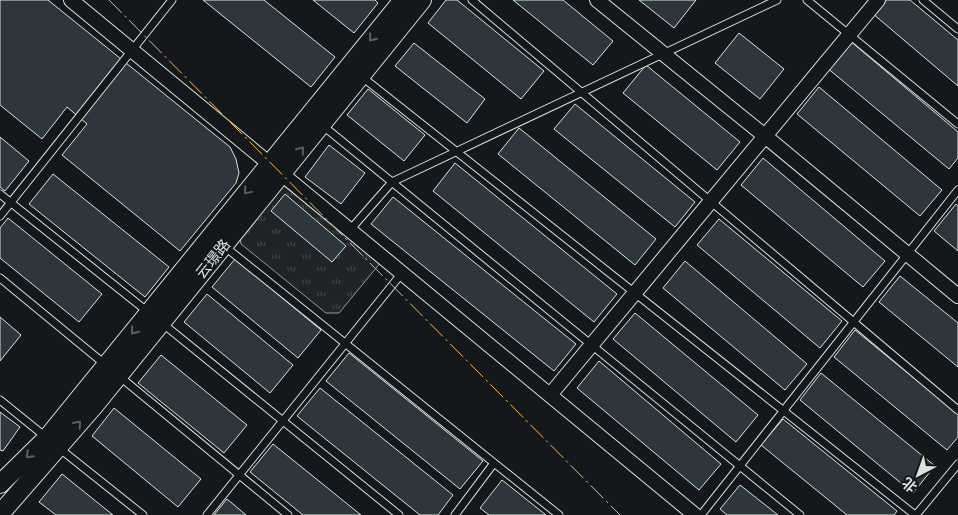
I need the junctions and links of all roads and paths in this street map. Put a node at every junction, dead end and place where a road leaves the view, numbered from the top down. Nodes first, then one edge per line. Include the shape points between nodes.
1 (71, 0) edge
2 (172, 0) edge
3 (403, 0) edge
4 (422, 0) edge
5 (472, 0) edge
6 (777, 0) edge
7 (807, 0) edge
8 (878, 0) edge
9 (923, 0) edge
10 (603, 2) edge
11 (958, 29) edge
12 (849, 34) junction
13 (132, 50) junction
14 (663, 54) junction
15 (361, 76) junction
16 (581, 92) junction
17 (321, 124) junction
18 (958, 124) edge
19 (765, 136) junction
20 (456, 151) junction
21 (276, 169) junction
22 (392, 182) junction
23 (958, 190) edge
24 (0, 194) edge
25 (711, 202) junction
26 (10, 203) junction
27 (0, 216) edge
28 (350, 230) junction
29 (224, 246) junction
30 (908, 254) junction
31 (402, 273) junction
32 (0, 278) edge
33 (635, 293) junction
34 (958, 296) edge
35 (155, 318) junction
36 (854, 322) junction
37 (346, 344) junction
38 (592, 345) junction
39 (112, 370) junction
40 (550, 395) junction
41 (0, 400) edge
42 (958, 410) edge
43 (783, 411) junction
44 (283, 420) junction
45 (53, 442) junction
46 (494, 463) junction
47 (958, 464) edge
48 (740, 466) junction
49 (240, 475) junction
50 (0, 484) edge
51 (5, 510) edge
52 (143, 515) edge
53 (207, 515) edge
54 (288, 515) edge
55 (399, 515) edge
56 (455, 515) edge
57 (559, 515) edge
58 (695, 515) edge
59 (701, 515) edge
60 (800, 515) edge
61 (916, 515) edge

1 - 13 street
2 - 13 lane
3 -> 21 street, 云璟路
4 - 15 street, 云璟路
5 - 16 lane
6 - 14 lane
7 - 12 lane
8 - 12 street
9 - 11 lane
10 - 14 street
12 - 18 lane
12 - 19 street
13 - 21 street
13 - 26 lane
14 - 16 lane
14 - 19 street
15 - 17 street, 云璟路
15 - 20 lane
16 - 20 lane
16 - 25 lane
21 -> 17 street, 云璟路
17 - 22 lane
19 - 25 street
19 - 30 street
20 - 22 lane
20 - 33 lane
21 - 28 street
21 - 29 street, 云璟路
21 -> 35 street, 云璟路
22 - 28 lane
22 - 38 lane
23 - 30 lane
24 - 26 lane
25 - 33 street
25 - 36 lane
26 - 27 lane
26 - 35 lane
28 - 31 street
29 - 35 street, 云璟路
29 - 37 lane
30 - 34 street
30 - 36 lane
31 - 37 lane
31 - 40 street
32 - 39 lane
33 - 38 street
33 - 43 lane
35 - 39 street, 云璟路
35 - 44 lane
36 - 42 lane
36 - 43 lane
37 - 44 lane
37 - 46 lane
38 - 40 street
38 - 48 lane
39 - 45 street, 云璟路
39 - 49 lane
40 - 58 street
41 - 45 lane
43 - 48 lane
43 - 61 lane
44 - 49 lane
44 - 55 lane
45 -> 50 street, 云璟路
45 - 51 street, 云璟路
45 - 52 lane
46 - 56 lane
46 - 57 lane
47 - 61 lane
48 - 59 lane
48 - 60 lane
49 - 53 lane
49 - 54 lane

